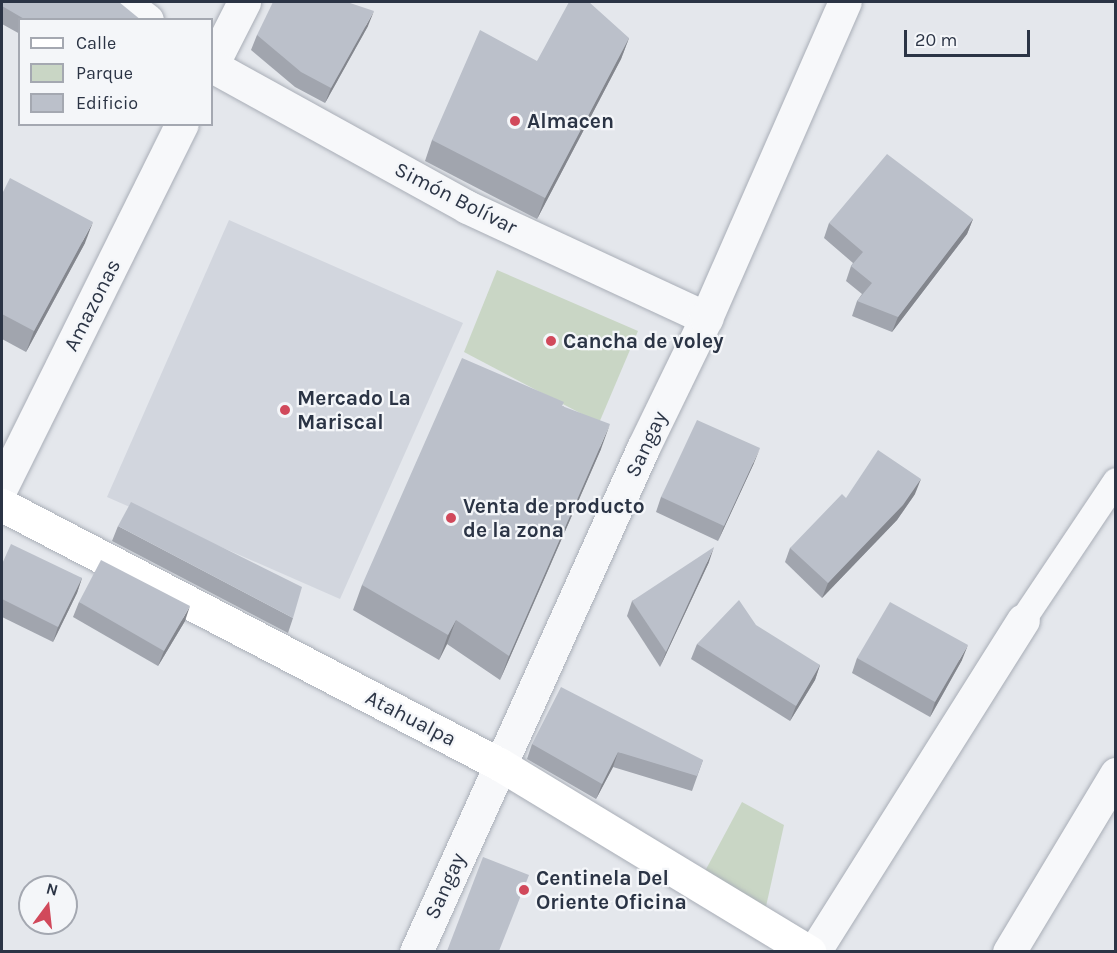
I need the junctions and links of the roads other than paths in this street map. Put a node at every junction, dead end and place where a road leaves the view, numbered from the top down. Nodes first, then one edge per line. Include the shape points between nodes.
1 (123, 2) edge
2 (244, 2) edge
3 (845, 2) edge
4 (144, 18) edge
5 (213, 63) edge
6 (213, 66) edge
7 (181, 126) edge
8 (706, 318) junction
9 (1116, 481) edge
10 (2, 486) edge
11 (2, 505) edge
12 (1023, 620) joint
13 (500, 764) junction
14 (1116, 774) edge
15 (416, 951) edge
16 (810, 951) edge
17 (814, 951) edge
18 (1009, 951) edge

1 - 4 street
2 - 5 street
3 - 8 street, Sangay
6 - 8 street, Simón Bolívar via 467,207
7 - 10 street, Amazonas
8 - 13 street, Sangay
9 - 12 lane
11 - 13 street, Atahualpa
12 - 17 street
13 - 15 street, Sangay
13 - 16 street, Atahualpa
14 - 18 street

